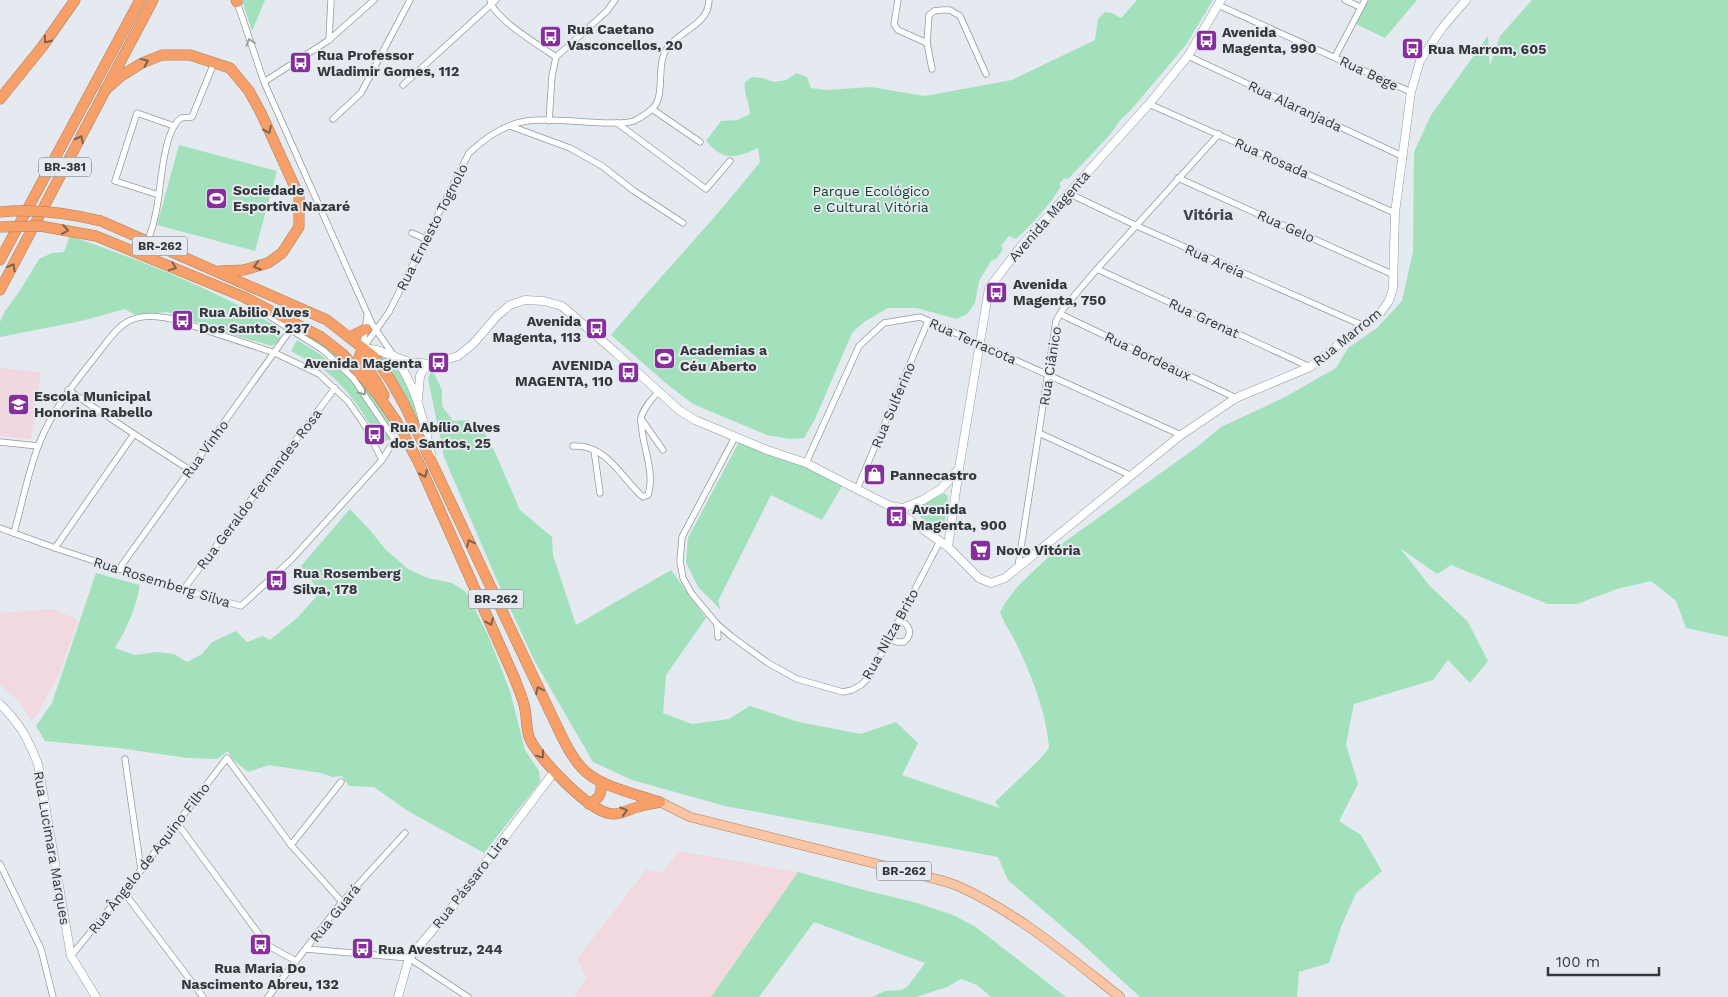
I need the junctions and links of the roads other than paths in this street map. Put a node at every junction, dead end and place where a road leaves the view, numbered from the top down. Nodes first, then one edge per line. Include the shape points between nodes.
1 (75, 0) edge
2 (140, 0) edge
3 (153, 0) edge
4 (331, 0) edge
5 (374, 0) edge
6 (410, 0) edge
7 (496, 0) edge
8 (615, 0) edge
9 (709, 0) edge
10 (898, 0) edge
11 (1345, 0) edge
12 (1364, 0) edge
13 (1466, 0) edge
14 (236, 1) edge
15 (1219, 2) edge
16 (491, 3) edge
17 (1360, 7) junction
18 (329, 40) junction
19 (927, 43) junction
20 (1188, 56) junction
21 (556, 57) junction
22 (1335, 57) junction
23 (214, 63) junction
24 (932, 69) dead end
25 (986, 74) dead end
26 (264, 82) junction
27 (403, 85) dead end
28 (105, 90) junction
29 (1411, 92) junction
30 (0, 99) edge
31 (1149, 104) junction
32 (652, 109) junction
33 (334, 119) dead end
34 (549, 121) junction
35 (617, 123) junction
36 (174, 126) junction
37 (510, 126) junction
38 (1219, 134) junction
39 (700, 142) dead end
40 (1402, 156) junction
41 (730, 161) dead end
42 (1178, 178) junction
43 (1068, 193) junction
44 (159, 194) junction
45 (0, 212) edge
46 (1395, 213) junction
47 (683, 223) dead end
48 (1137, 226) junction
49 (0, 227) edge
50 (412, 233) dead end
51 (426, 239) junction
52 (148, 241) junction
53 (0, 260) edge
54 (1097, 269) junction
55 (219, 271) junction
56 (1394, 274) junction
57 (0, 290) edge
58 (244, 296) junction
59 (367, 314) junction
60 (1060, 314) junction
61 (928, 321) junction
62 (1364, 326) junction
63 (291, 329) junction
64 (371, 330) junction
65 (350, 338) junction
66 (979, 345) junction
67 (363, 348) junction
68 (275, 353) junction
69 (394, 356) junction
70 (431, 364) junction
71 (1310, 367) junction
72 (1048, 374) junction
73 (335, 388) junction
74 (68, 390) junction
75 (658, 392) junction
76 (1236, 398) junction
77 (418, 399) junction
78 (641, 419) junction
79 (396, 421) junction
80 (401, 430) junction
81 (1039, 433) junction
82 (134, 434) junction
83 (1181, 435) junction
84 (736, 437) junction
85 (394, 439) junction
86 (0, 442) edge
87 (38, 446) junction
88 (573, 446) dead end
89 (594, 450) junction
90 (663, 450) dead end
91 (382, 460) junction
92 (433, 463) junction
93 (806, 463) junction
94 (959, 468) junction
95 (190, 470) junction
96 (1132, 476) junction
97 (944, 485) junction
98 (857, 488) junction
99 (600, 493) dead end
100 (956, 493) junction
101 (890, 506) junction
102 (0, 528) edge
103 (14, 533) junction
104 (940, 540) junction
105 (948, 547) junction
106 (55, 548) junction
107 (1018, 567) junction
108 (119, 569) junction
109 (183, 590) junction
110 (900, 619) junction
111 (717, 624) junction
112 (718, 638) dead end
113 (889, 638) junction
114 (0, 704) edge
115 (125, 759) dead end
116 (554, 772) junction
117 (341, 782) dead end
118 (601, 782) junction
119 (660, 802) junction
120 (589, 804) junction
121 (178, 823) junction
122 (405, 833) dead end
123 (290, 845) junction
124 (0, 864) edge
125 (141, 870) junction
126 (124, 891) junction
127 (342, 902) junction
128 (306, 949) junction
129 (71, 956) junction
130 (409, 958) junction
131 (296, 961) junction
132 (53, 997) edge
133 (96, 997) edge
134 (203, 997) edge
135 (268, 997) edge
136 (398, 997) edge
137 (468, 997) edge
138 (1120, 997) edge

1 -> 30 highway
2 - 53 highway
3 - 28 highway, BR-381
4 - 18 street
5 - 18 street
6 - 33 street via 361,93
7 - 16 street
8 - 21 street
9 - 32 street via 709,6 696,25 667,47 661,62 659,91
10 - 19 street via 894,24 898,30
11 - 17 street
12 - 17 street
13 - 29 street, Rua Marrom via 1420,61
26 -> 14 street
15 - 20 street, Avenida Magenta
15 - 22 street, Rua Bege
16 - 21 street via 501,18
16 - 27 street
17 - 22 street
18 - 26 street
19 - 24 street
19 - 25 street via 930,15 942,10 957,13
20 - 31 street, Avenida Magenta
20 - 40 street, Rua Alaranjada
21 - 34 street
22 - 29 street, Rua Bege
28 -> 23 highway via 120,76 162,55 190,55
23 - 36 street via 192,117 181,118
23 -> 55 highway via 230,68 249,91 299,196 299,227 282,253 268,263 244,270
26 - 59 street
57 -> 28 highway, BR-381
29 - 40 street, Rua Marrom
31 - 38 street, Rua Rosada
31 - 43 street, Avenida Magenta
32 - 35 street, Rua Ernesto Tognolo via 633,121
32 - 39 street
34 - 35 street, Rua Ernesto Tognolo
34 - 37 street, Rua Ernesto Tognolo via 528,121
35 - 41 street via 706,189
36 - 44 street via 164,154
36 - 44 street via 137,112 115,181
37 - 47 street via 570,148 602,166
37 - 51 street, Rua Ernesto Tognolo via 483,140 469,154
38 - 42 street, Rua Ciânico
38 - 46 street, Rua Rosada
40 - 46 street, Rua Marrom
42 - 48 street, Rua Ciânico
42 - 56 street, Rua Gelo
43 - 48 street, Rua Areia
43 - 66 street, Avenida Magenta via 989,288
44 - 52 street
45 - 52 highway, BR-262, bridge via 45,210 102,221
46 - 56 street, Rua Marrom
48 - 54 street, Rua Ciânico
48 - 62 street, Rua Areia
49 -> 58 highway, BR-262, bridge via 40,226 96,236
50 - 51 street
51 - 64 street, Rua Ernesto Tognolo via 389,312
52 - 55 highway, BR-262
54 - 60 street, Rua Ciânico
54 - 71 street, Rua Grenat
55 - 65 highway, BR-262 via 327,320
56 - 62 street, Rua Marrom via 1389,300 1381,312
58 - 63 street
58 - 79 highway, BR-262 via 321,337 344,355
59 - 64 street
59 - 64 street
60 - 72 street, Rua Ciânico via 1056,321
60 - 76 street, Rua Bordeaux
61 - 66 street, Rua Terracota
61 - 93 street, Rua Terracota via 920,317 884,323 859,346
61 - 98 street, Rua Sulferino
62 - 71 street, Rua Marrom
63 - 68 street, Rua Vinho
63 -> 85 street via 323,350 353,378
64 - 65 highway
64 - 67 street, Rua Ernesto Tognolo
64 - 67 street
64 - 69 street
65 - 67 highway, BR-262
66 - 72 street, Rua Terracota
66 - 94 street, Avenida Magenta
67 - 69 street
67 - 79 highway via 359,357 380,388
67 - 92 highway, BR-262 via 374,357 391,381
68 - 73 street via 319,374
68 - 74 street via 172,319 139,317 115,331
68 - 95 street, Rua Vinho
69 - 70 street
69 - 77 street
70 - 75 street via 458,356 474,344 510,305 525,300 544,301 562,306
70 - 77 street via 420,376
71 - 76 street, Rua Marrom
72 - 81 street, Rua Ciânico
72 - 83 street, Rua Terracota
73 - 91 street via 364,424
73 - 109 street, Rua Geraldo Fernandes Rosa
74 - 82 street
74 - 87 street
75 - 78 street
75 - 84 street via 695,420
76 - 83 street, Rua Marrom
77 - 92 street
78 - 89 street via 650,470 648,495 643,497 619,470
78 - 90 street
79 - 80 highway, BR-262
80 - 85 street, Rua Rosemberg Silva
80 -> 116 highway, BR-262 via 418,461 514,677 529,738
81 - 96 street
81 - 107 street, Rua Ciânico
82 - 95 street
82 - 106 street
83 - 96 street, Rua Marrom
84 - 93 street
84 - 111 street, Rua Nilza Brito via 682,537 680,561 683,578
85 - 91 street, Rua Rosemberg Silva
86 - 87 street
87 - 103 street
88 - 89 street
89 - 99 street
91 - 109 street, Rua Rosemberg Silva via 291,560 241,606
118 -> 92 highway, BR-262 via 583,770 557,727
93 - 98 street
94 - 97 street
94 - 100 street, Avenida Magenta
95 - 108 street, Rua Vinho
96 - 107 street, Rua Marrom
97 - 100 street
97 - 101 street via 923,500 903,508
98 - 101 street
100 - 105 street, Avenida Magenta
101 - 104 street
102 - 103 street, Rua Rosemberg Silva
103 - 106 street, Rua Rosemberg Silva
104 - 105 street
104 - 110 street, Rua Nilza Brito
105 - 107 street, Rua Marrom via 979,578 991,583 1005,578
106 - 108 street, Rua Rosemberg Silva
108 - 109 street, Rua Rosemberg Silva
110 - 113 street, Rua Nilza Brito
110 - 113 street via 910,632 909,637 904,642
111 - 112 street
111 - 113 street, Rua Nilza Brito via 797,679 843,692 861,685 870,676
114 - 129 street, Rua Lucimara Marques via 27,736 38,764
115 - 125 street
116 - 120 highway, BR-262
116 - 130 street, Rua Pássaro Lira
117 - 123 street
118 - 119 highway, BR-262
118 - 120 highway via 602,793 598,800
120 -> 119 highway, BR-262 via 612,814
119 - 138 main road, BR-262 via 690,818 957,886 1022,922
121 - 123 street, Rua Ângelo de Aquino Filho via 226,758
121 - 125 street, Rua Ângelo de Aquino Filho
121 - 131 street via 267,945
122 - 127 street, Rua Guará
123 - 127 street
124 - 132 street via 41,949
125 - 126 street, Rua Ângelo de Aquino Filho
126 - 129 street, Rua Ângelo de Aquino Filho
126 - 134 street
127 - 128 street, Rua Guará
128 - 130 street
128 - 131 street, Rua Guará
129 - 133 street, Rua Lucimara Marques
130 - 136 street, Rua Pássaro Lira
130 - 137 street
131 - 135 street, Rua Guará

